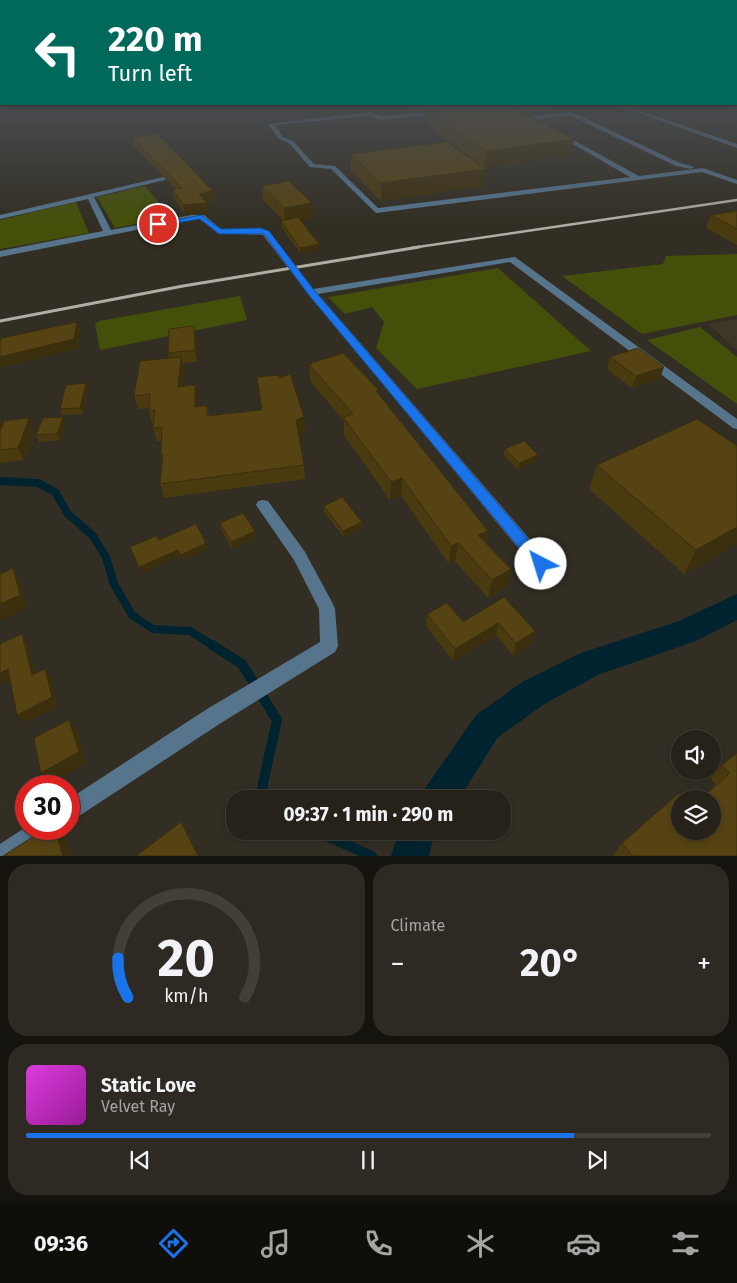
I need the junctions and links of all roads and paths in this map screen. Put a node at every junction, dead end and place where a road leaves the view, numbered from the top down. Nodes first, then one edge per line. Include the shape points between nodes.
1 (292, 143) edge
2 (575, 143) edge
3 (632, 143) edge
4 (703, 170) junction
5 (637, 178) junction
6 (163, 179) edge
7 (737, 182) edge
8 (90, 196) junction
9 (0, 217) edge
10 (108, 233) junction
11 (0, 254) edge
12 (311, 292) junction
13 (737, 425) edge
14 (263, 505) dead end
15 (553, 578) dead end
16 (80, 804) edge
17 (25, 840) edge
18 (1, 856) edge

1 - 5 street via 312,166 333,167 376,211
2 - 5 street
3 - 4 street via 678,165
4 - 5 street
4 - 7 street
6 - 8 street
8 - 9 street
8 - 10 street
10 - 11 street
10 - 12 street via 192,217 201,217 219,231 260,231 266,233
12 - 13 street via 512,259
12 - 15 street
14 - 16 street via 300,556 327,609 328,646
17 - 18 street

